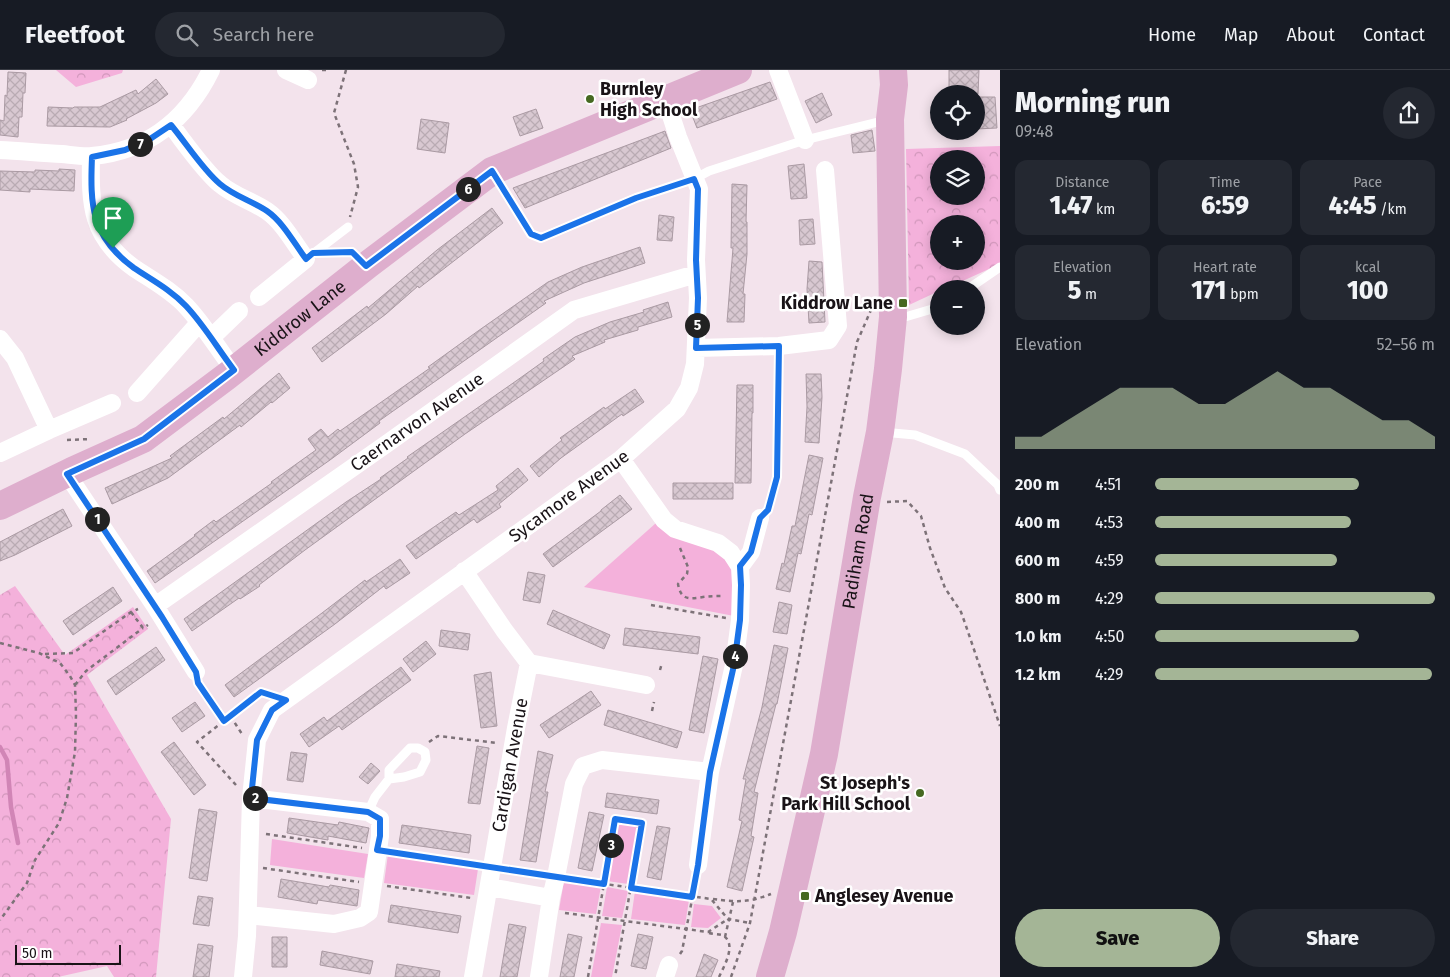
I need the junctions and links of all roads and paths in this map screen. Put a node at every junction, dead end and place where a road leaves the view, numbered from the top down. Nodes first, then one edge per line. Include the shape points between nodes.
1 (211, 70) edge
2 (286, 70) edge
3 (327, 70) edge
4 (346, 70) edge
5 (738, 70) edge
6 (778, 70) edge
7 (878, 70) edge
8 (893, 70) edge
9 (315, 75) edge
10 (666, 100) junction
11 (890, 118) junction
12 (171, 125) junction
13 (806, 140) junction
14 (0, 150) edge
15 (92, 157) junction
16 (825, 170) dead end
17 (492, 171) junction
18 (694, 179) junction
19 (348, 227) joint
20 (309, 256) junction
21 (366, 266) junction
22 (1000, 267) edge
23 (696, 274) junction
24 (981, 280) edge
25 (259, 297) dead end
26 (930, 310) edge
27 (238, 311) dead end
28 (883, 312) junction
29 (199, 323) junction
30 (210, 338) junction
31 (0, 339) edge
32 (779, 346) junction
33 (696, 348) junction
34 (234, 370) junction
35 (138, 393) dead end
36 (112, 403) dead end
37 (50, 429) junction
38 (880, 432) junction
39 (0, 453) edge
40 (108, 455) junction
41 (621, 459) junction
42 (67, 474) junction
43 (1000, 490) edge
44 (882, 501) dead end
45 (0, 506) edge
46 (760, 518) joint
47 (683, 532) junction
48 (740, 566) junction
49 (464, 571) junction
50 (741, 598) junction
51 (651, 605) dead end
52 (156, 608) junction
53 (740, 620) junction
54 (143, 628) dead end
55 (0, 643) edge
56 (44, 654) junction
57 (529, 663) junction
58 (662, 663) dead end
59 (660, 670) dead end
60 (196, 672) joint
61 (75, 685) junction
62 (646, 685) dead end
63 (286, 700) junction
64 (654, 702) dead end
65 (652, 711) dead end
66 (224, 721) junction
67 (1000, 726) edge
68 (244, 736) dead end
69 (504, 744) dead end
70 (418, 748) junction
71 (710, 772) junction
72 (389, 779) junction
73 (251, 799) junction
74 (368, 812) junction
75 (269, 834) dead end
76 (377, 850) junction
77 (698, 865) joint
78 (493, 867) junction
79 (556, 877) junction
80 (604, 884) junction
81 (794, 884) junction
82 (489, 887) junction
83 (631, 888) junction
84 (692, 897) junction
85 (551, 898) junction
86 (711, 899) junction
87 (754, 900) junction
88 (732, 902) junction
89 (248, 915) junction
90 (728, 919) junction
91 (0, 920) edge
92 (750, 923) junction
93 (708, 932) dead end
94 (724, 938) junction
95 (667, 971) edge
96 (243, 977) edge
97 (473, 977) edge
98 (539, 977) edge
99 (588, 977) edge
100 (615, 977) edge
101 (719, 977) edge
102 (731, 977) edge
103 (770, 977) edge

1 - 12 street via 205,84
2 - 9 street
3 - 9 path
4 - 19 path via 334,113 354,164 358,187
5 - 10 main road, Kiddrow Lane
6 - 13 street
7 - 11 main road, Padiham Road via 880,89
8 - 11 main road, Padiham Road
10 - 17 main road, Kiddrow Lane
10 - 18 street, Sycamore Avenue
11 - 13 lane
11 - 28 main road, Padiham Road
12 - 15 street via 125,150
12 - 20 street via 219,184 266,210
13 - 18 lane via 709,171
14 - 15 street
15 - 29 street via 90,184 100,231 133,267 174,295
16 - 32 street via 838,326 829,340
17 - 18 lane via 531,234 541,238 636,198
17 - 21 main road, Kiddrow Lane
18 - 23 street, Sycamore Avenue via 698,189
19 - 20 lane
20 - 21 path via 352,252
20 - 25 street
21 - 34 main road, Kiddrow Lane
22 - 24 lane
23 - 33 street, Sycamore Avenue
23 - 52 street, Caernarvon Avenue via 574,310
26 - 28 lane via 905,317
27 - 30 street
28 - 38 main road, Padiham Road
28 - 87 path via 857,342
29 - 30 street
29 - 35 street
30 - 34 street
31 - 37 street via 15,358
32 - 33 street
32 - 46 path via 777,477 768,510
33 - 41 street, Sycamore Avenue via 689,388 677,409
34 - 40 main road, Kiddrow Lane via 144,439
36 - 37 street
37 - 39 street
37 - 40 path via 68,441 98,438
38 - 43 lane via 915,434 965,454
38 - 81 main road, Padiham Road via 824,754
40 - 42 main road, Kiddrow Lane
41 - 47 street via 664,520
41 - 49 street, Sycamore Avenue
42 - 45 main road, Kiddrow Lane
42 - 52 street
44 - 67 path via 907,501 921,516 945,588 966,626
46 - 48 street via 751,552
47 - 48 street via 718,543
47 - 50 path via 679,547 688,574 678,584 685,598
48 - 50 street
49 - 57 street
49 - 63 street, Sycamore Avenue
50 - 53 street
51 - 53 path
52 - 56 path via 137,609 73,653
52 - 60 street
53 - 71 street via 734,665
54 - 61 path via 86,671
55 - 56 path
56 - 61 path via 60,663
57 - 62 street
57 - 78 street, Cardigan Avenue
58 - 59 path
60 - 66 path via 198,683
61 - 91 path via 75,752 67,798 58,823 35,860 27,883
63 - 66 path via 261,692
63 - 73 street, Sycamore Avenue via 272,710 257,740
64 - 65 path
66 - 68 path via 231,717
66 - 73 path via 197,742
69 - 70 path via 438,736
70 - 72 lane via 410,748 400,757 390,770
70 - 72 lane via 425,752 426,760 420,772
71 - 77 street
71 - 79 street via 602,760 583,766 574,784
72 - 74 lane
73 - 74 street
73 - 89 street, Sycamore Avenue
74 - 76 street via 380,819
75 - 76 path
76 - 78 path
76 - 89 street via 369,912 360,918 334,924
77 - 84 path
78 - 79 path
78 - 82 street, Cardigan Avenue
79 - 80 path
79 - 85 street
80 - 83 path
80 - 83 path via 615,819 642,823
80 - 99 path
81 - 87 path
81 - 103 main road, Padiham Road
82 - 85 street
82 - 97 street, Cardigan Avenue
83 - 84 path
83 - 100 path
84 - 86 path
84 - 95 path via 682,951
85 - 98 street
86 - 88 path
86 - 90 path
87 - 88 path
87 - 92 path
88 - 90 path
89 - 96 street, Sycamore Avenue
90 - 92 path
90 - 94 path
92 - 102 path
93 - 94 path
94 - 101 path via 728,941 729,951

